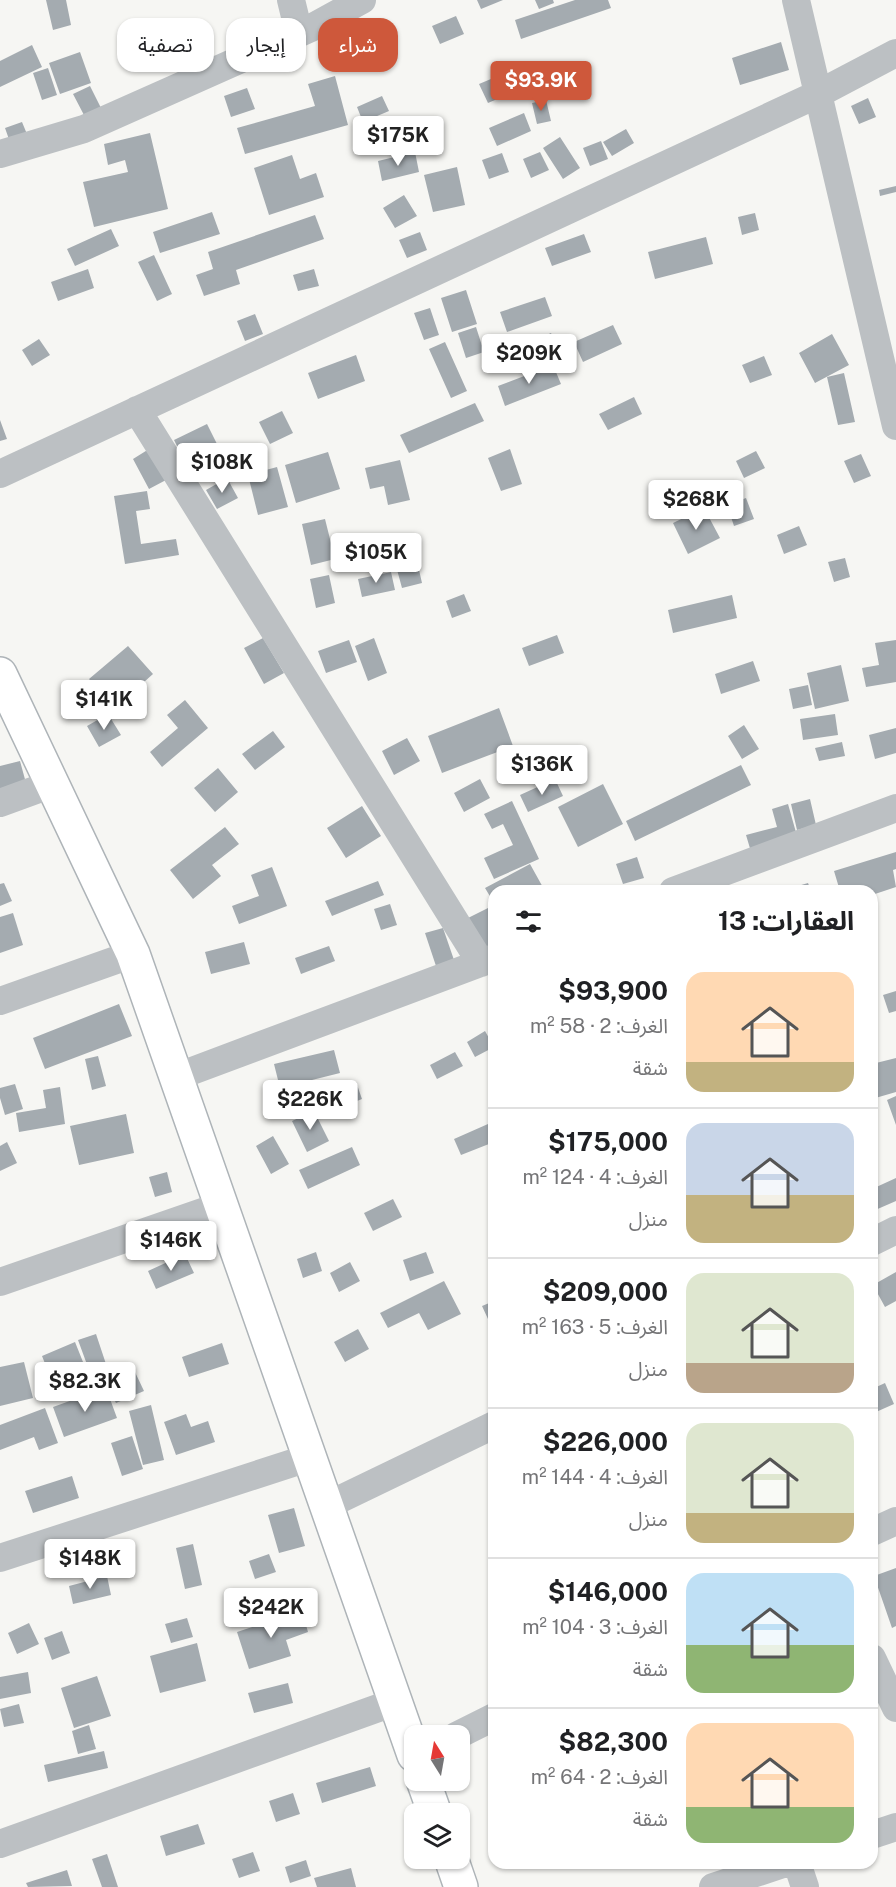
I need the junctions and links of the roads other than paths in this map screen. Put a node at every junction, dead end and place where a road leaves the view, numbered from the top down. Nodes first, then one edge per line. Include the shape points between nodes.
1 (291, 0) edge
2 (362, 0) edge
3 (796, 0) edge
4 (295, 18) edge
5 (306, 29) edge
6 (896, 53) edge
7 (226, 66) edge
8 (818, 94) junction
9 (0, 154) edge
10 (886, 340) edge
11 (137, 410) junction
12 (896, 426) edge
13 (0, 474) edge
14 (0, 674) edge
15 (52, 784) junction
16 (0, 803) edge
17 (896, 808) edge
18 (689, 885) edge
19 (133, 954) junction
20 (487, 960) edge
21 (0, 1001) edge
22 (176, 1077) junction
23 (220, 1206) junction
24 (896, 1230) edge
25 (878, 1239) edge
26 (0, 1281) edge
27 (488, 1428) edge
28 (308, 1458) junction
29 (326, 1506) junction
30 (896, 1521) edge
31 (878, 1529) edge
32 (0, 1558) edge
33 (878, 1670) edge
34 (395, 1702) junction
35 (896, 1708) edge
36 (488, 1720) edge
37 (404, 1727) edge
38 (470, 1729) edge
39 (896, 1827) edge
40 (878, 1833) edge
41 (0, 1844) edge
42 (455, 1869) edge
43 (768, 1869) edge
44 (799, 1869) edge
45 (461, 1887) edge
46 (713, 1887) edge
47 (805, 1887) edge

1 - 4 street
2 - 5 street
3 - 8 street
6 - 8 street
7 - 9 street via 84,129
8 - 10 street
8 - 11 street
10 - 12 street
11 - 13 street
11 - 20 street
14 - 15 street
15 - 16 street
15 - 19 street
17 - 18 street
19 - 21 street
19 - 22 street
20 - 22 street
22 - 23 street
23 - 26 street
23 - 28 street
24 - 25 street
27 - 29 street
28 - 29 street
28 - 32 street
29 - 34 street
30 - 31 street
33 - 35 street
34 - 37 street
34 - 41 street
36 - 38 street
39 - 40 street
42 - 45 street
43 - 46 street
44 - 47 street

